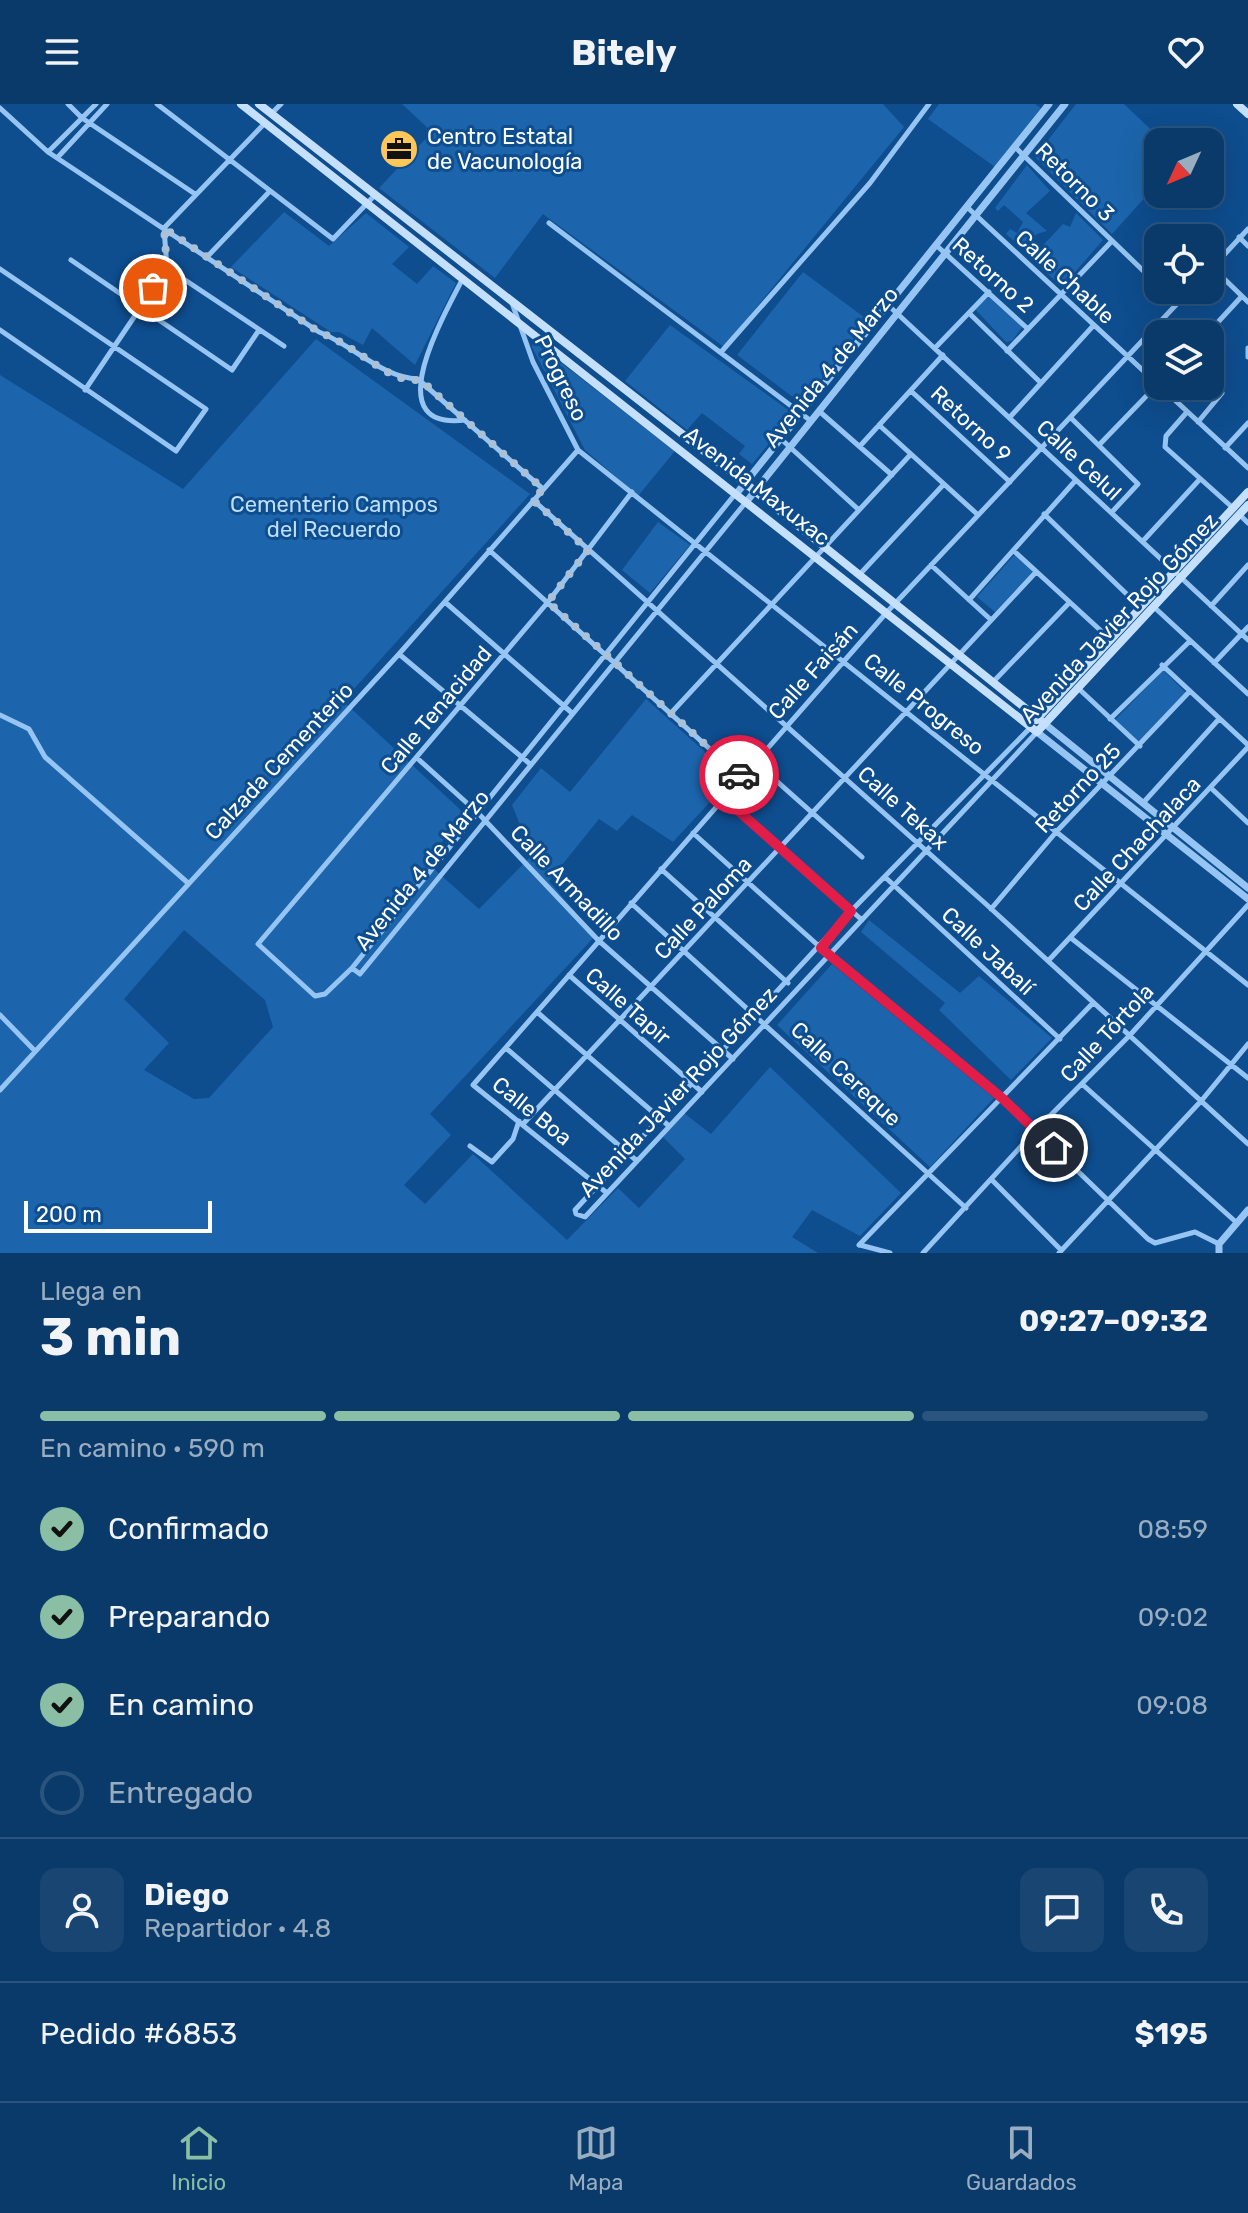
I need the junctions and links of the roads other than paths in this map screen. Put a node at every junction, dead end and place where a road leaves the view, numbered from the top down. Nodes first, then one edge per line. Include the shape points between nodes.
1 (68, 104) edge
2 (96, 104) edge
3 (107, 104) edge
4 (157, 104) edge
5 (241, 104) edge
6 (259, 104) edge
7 (281, 104) edge
8 (929, 104) edge
9 (1049, 104) edge
10 (1065, 104) edge
11 (1237, 104) edge
12 (0, 108) edge
13 (272, 114) junction
14 (1248, 114) edge
15 (82, 118) junction
16 (90, 122) junction
17 (265, 123) junction
18 (1015, 147) junction
19 (48, 152) junction
20 (1024, 155) junction
21 (58, 157) junction
22 (230, 159) junction
23 (270, 191) junction
24 (195, 194) junction
25 (375, 195) junction
26 (368, 204) junction
27 (967, 207) junction
28 (976, 215) junction
29 (549, 223) dead end
30 (164, 228) junction
31 (1248, 229) edge
32 (1239, 237) junction
33 (1112, 241) junction
34 (936, 245) junction
35 (1248, 246) edge
36 (945, 254) junction
37 (1224, 254) edge
38 (206, 258) junction
39 (71, 260) dead end
40 (167, 268) junction
41 (0, 269) edge
42 (1144, 272) edge
43 (463, 278) junction
44 (1224, 280) edge
45 (989, 292) junction
46 (1061, 295) junction
47 (1242, 296) junction
48 (512, 302) junction
49 (1248, 302) edge
50 (1176, 304) edge
51 (888, 305) junction
52 (139, 308) junction
53 (898, 313) junction
54 (970, 314) junction
55 (516, 319) junction
56 (1161, 320) edge
57 (1220, 320) edge
58 (1093, 326) junction
59 (1028, 329) junction
60 (0, 330) edge
61 (259, 330) junction
62 (1144, 339) edge
63 (284, 346) dead end
64 (113, 347) junction
65 (935, 348) junction
66 (722, 351) junction
67 (1007, 351) junction
68 (943, 355) junction
69 (1128, 358) junction
70 (1144, 373) edge
71 (418, 379) junction
72 (1041, 383) junction
73 (85, 390) junction
74 (911, 391) junction
75 (1144, 398) edge
76 (1174, 400) edge
77 (1216, 400) edge
78 (819, 411) junction
79 (802, 412) junction
80 (1187, 412) junction
81 (1010, 417) junction
82 (1071, 418) junction
83 (465, 420) junction
84 (811, 421) junction
85 (1198, 422) junction
86 (1248, 423) edge
87 (879, 425) junction
88 (781, 439) junction
89 (1099, 445) junction
90 (860, 446) junction
91 (790, 447) junction
92 (1042, 448) junction
93 (1225, 448) junction
94 (578, 450) junction
95 (911, 454) junction
96 (1248, 468) edge
97 (892, 475) junction
98 (1200, 479) junction
99 (1076, 480) junction
100 (1010, 482) junction
101 (745, 483) junction
102 (944, 484) junction
103 (543, 489) junction
104 (755, 491) junction
105 (632, 492) junction
106 (1248, 492) edge
107 (737, 493) junction
108 (533, 500) junction
109 (747, 501) junction
110 (1248, 505) edge
111 (859, 510) junction
112 (1236, 511) junction
113 (1112, 512) junction
114 (1044, 513) junction
115 (977, 514) junction
116 (1248, 523) edge
117 (1143, 541) junction
118 (696, 542) junction
119 (826, 548) junction
120 (489, 550) junction
121 (588, 550) junction
122 (706, 550) junction
123 (1014, 551) junction
124 (817, 557) junction
125 (931, 565) junction
126 (1248, 565) edge
127 (1036, 572) junction
128 (1178, 574) junction
129 (859, 575) junction
130 (969, 600) junction
131 (647, 601) junction
132 (445, 602) junction
133 (548, 602) junction
134 (771, 603) junction
135 (1069, 603) junction
136 (895, 604) junction
137 (1211, 606) junction
138 (1154, 607) junction
139 (1141, 608) junction
140 (656, 609) junction
141 (887, 612) junction
142 (990, 619) junction
143 (1248, 627) edge
144 (1242, 634) junction
145 (1248, 640) edge
146 (1190, 641) junction
147 (1114, 643) junction
148 (607, 653) junction
149 (399, 654) junction
150 (957, 654) junction
151 (503, 655) junction
152 (615, 660) junction
153 (845, 661) junction
154 (717, 663) junction
155 (950, 663) junction
156 (1214, 663) junction
157 (1162, 665) junction
158 (993, 682) junction
159 (1078, 688) junction
160 (1190, 691) junction
161 (1248, 694) edge
162 (1015, 700) junction
163 (563, 706) junction
164 (459, 707) junction
165 (1009, 710) junction
166 (907, 711) junction
167 (672, 712) junction
168 (572, 713) junction
169 (0, 715) edge
170 (1110, 719) junction
171 (1219, 719) junction
172 (1042, 721) junction
173 (786, 726) junction
174 (1034, 730) junction
175 (1070, 744) junction
176 (1140, 746) junction
177 (1248, 746) edge
178 (1064, 753) junction
179 (521, 757) junction
180 (417, 758) junction
181 (755, 762) junction
182 (530, 764) junction
183 (984, 773) junction
184 (741, 777) junction
185 (1110, 777) junction
186 (845, 778) junction
187 (992, 780) junction
188 (1103, 784) junction
189 (1211, 788) junction
190 (724, 798) junction
191 (1143, 803) junction
192 (478, 813) junction
193 (812, 814) junction
194 (1247, 819) edge
195 (485, 821) junction
196 (1174, 828) junction
197 (1057, 831) junction
198 (693, 833) junction
199 (1167, 835) junction
200 (917, 843) junction
201 (781, 847) junction
202 (927, 851) junction
203 (862, 857) dead end
204 (437, 863) junction
205 (446, 869) junction
206 (661, 869) junction
207 (885, 877) junction
208 (750, 882) junction
209 (188, 883) junction
210 (1123, 884) junction
211 (894, 886) junction
212 (1248, 888) edge
213 (407, 900) junction
214 (1248, 902) edge
215 (631, 903) junction
216 (415, 906) junction
217 (991, 909) junction
218 (851, 911) junction
219 (716, 918) junction
220 (862, 920) junction
221 (379, 934) junction
222 (1071, 938) junction
223 (387, 940) junction
224 (598, 940) junction
225 (821, 948) junction
226 (1205, 950) junction
227 (684, 952) junction
228 (831, 954) junction
229 (1048, 961) junction
230 (352, 968) junction
231 (569, 975) junction
232 (788, 983) junction
233 (1248, 985) edge
234 (651, 988) junction
235 (1093, 1003) junction
236 (1155, 1006) junction
237 (537, 1012) junction
238 (0, 1015) edge
239 (757, 1015) junction
240 (620, 1020) junction
241 (767, 1023) junction
242 (1130, 1035) junction
243 (1060, 1039) junction
244 (1248, 1044) edge
245 (506, 1048) junction
246 (724, 1050) junction
247 (35, 1051) junction
248 (586, 1056) junction
249 (733, 1059) junction
250 (1230, 1064) junction
251 (1248, 1078) edge
252 (692, 1084) junction
253 (1082, 1084) junction
254 (473, 1085) joint
255 (0, 1090) edge
256 (555, 1090) junction
257 (702, 1092) junction
258 (1002, 1098) junction
259 (1202, 1100) junction
260 (660, 1118) junction
261 (521, 1122) junction
262 (669, 1126) junction
263 (1036, 1130) junction
264 (1248, 1144) edge
265 (470, 1146) dead end
266 (1156, 1149) junction
267 (628, 1153) junction
268 (637, 1161) junction
269 (930, 1174) junction
270 (991, 1179) junction
271 (597, 1186) junction
272 (607, 1193) junction
273 (1107, 1201) junction
274 (966, 1208) junction
275 (1248, 1210) edge
276 (1237, 1223) junction
277 (1219, 1249) edge
278 (1060, 1252) edge
279 (890, 1253) edge
280 (923, 1253) edge

1 - 15 street
2 - 15 street
3 - 16 street
4 - 22 street
5 - 17 main road, Avenida Maxuxac
6 - 13 main road, Avenida Maxuxac
7 - 13 street
8 - 66 street via 870,183
9 - 18 street, Avenida 4 de Marzo
10 - 20 street, Avenida 4 de Marzo
11 - 14 main road
12 - 19 street
13 - 25 main road, Avenida Maxuxac
15 - 16 street
15 - 19 street
16 - 21 street
16 - 24 street
17 - 22 street
17 - 26 main road, Avenida Maxuxac
18 - 20 street, Retorno 3
18 - 27 street, Avenida 4 de Marzo
19 - 21 street
20 - 28 street, Avenida 4 de Marzo
20 - 33 street, Retorno 3
21 - 30 street
22 - 23 street
22 - 24 street
23 - 26 street via 333,239
23 - 38 street
24 - 30 street
25 - 26 street
25 - 48 main road, Avenida Maxuxac
26 - 43 main road, Avenida Maxuxac
27 - 28 street, Calle Chable
27 - 34 street, Avenida 4 de Marzo
28 - 36 street, Avenida 4 de Marzo
28 - 46 street, Calle Chable
29 - 66 street
30 - 38 street
30 - 40 street
31 - 32 street
32 - 35 street
32 - 37 street
33 - 42 street, Retorno 3
33 - 46 street, Retorno 3
34 - 36 street, Retorno 2
34 - 51 street, Avenida 4 de Marzo
36 - 45 street, Retorno 2
36 - 53 street, Avenida 4 de Marzo
38 - 71 street via 399,379
39 - 52 street
40 - 52 street
40 - 61 street
41 - 64 street
43 - 55 main road, Avenida Maxuxac
43 - 71 street
44 - 47 street
45 - 54 street
45 - 59 street, Retorno 2
46 - 58 street, Calle Chable
46 - 59 street, Retorno 3
47 - 49 street
47 - 57 street
48 - 55 street, Progreso
48 - 101 main road, Avenida Maxuxac
50 - 56 street, Calle Faisán
51 - 53 street, Calle Celul
51 - 79 street, Avenida 4 de Marzo
52 - 61 street via 232,370
52 - 64 street
53 - 65 street, Calle Celul
53 - 78 street, Avenida 4 de Marzo
54 - 65 street
54 - 67 street
55 - 94 street, Progreso
55 - 107 main road, Avenida Maxuxac
58 - 69 street, Calle Chable
58 - 72 street
59 - 67 street, Retorno 3
60 - 73 street
61 - 63 street
62 - 69 street, Calle Faisán
64 - 73 street
64 - 73 street via 206,409 176,451
65 - 68 street, Calle Celul
66 - 79 street
67 - 72 street
68 - 74 street
68 - 81 street, Calle Celul
69 - 70 street, Calle Chable
69 - 82 street, Calle Faisán
71 - 83 street
71 - 83 street via 423,406 430,414 440,421
72 - 81 street
74 - 87 street
74 - 100 street, Retorno 9
75 - 89 street
76 - 80 street, Calle Chable
77 - 85 street
78 - 84 street, Avenida 4 de Marzo
78 - 90 street
79 - 84 street
79 - 88 street, Avenida 4 de Marzo
80 - 85 street, Calle Chable
80 - 98 street via 1163,441
81 - 92 street, Calle Celul
82 - 89 street
82 - 92 street, Calle Faisán
83 - 103 street
84 - 91 street, Avenida 4 de Marzo
85 - 93 street, Calle Chable
86 - 93 street
87 - 90 street
87 - 95 street
88 - 91 street
88 - 101 street, Avenida 4 de Marzo
89 - 113 street via 1138,484
90 - 97 street
91 - 104 street, Avenida 4 de Marzo
91 - 111 street
92 - 99 street, Calle Celul
92 - 100 street, Calle Faisán
93 - 96 street, Calle Chable
94 - 103 street, Calzada Cementerio
94 - 105 street, Calle Progreso
95 - 97 street
95 - 102 street
97 - 111 street
98 - 112 street
98 - 117 street
99 - 113 street, Calle Celul
99 - 114 street
100 - 115 street, Calle Faisán
101 - 104 main road, Avenida Maxuxac
101 - 107 street, Avenida 4 de Marzo
102 - 115 street
102 - 129 street
103 - 108 street, Calzada Cementerio
104 - 109 street, Avenida 4 de Marzo
104 - 119 main road, Avenida Maxuxac
105 - 118 street, Calle Progreso
105 - 121 street, Calle Tenacidad
106 - 112 main road, Avenida Javier Rojo Gómez
107 - 109 main road, Avenida Maxuxac
107 - 118 street, Avenida 4 de Marzo
108 - 120 street, Calzada Cementerio
108 - 121 street, Calle Tekax
109 - 122 street, Avenida 4 de Marzo
109 - 124 main road, Avenida Maxuxac
110 - 112 main road, Avenida Javier Rojo Gómez
111 - 119 street
112 - 116 street
112 - 128 main road, Avenida Javier Rojo Gómez
113 - 117 street, Calle Celul
114 - 123 street
114 - 139 street
115 - 125 street, Calle Faisán
117 - 128 street, Calle Celul
118 - 122 street, Calle Progreso
118 - 131 street, Avenida 4 de Marzo
119 - 124 street
119 - 129 main road, Avenida Maxuxac
120 - 132 street, Calzada Cementerio
120 - 133 street
121 - 131 street, Calle Tekax
121 - 133 street, Calle Tenacidad
122 - 134 street, Calle Progreso
122 - 140 street, Avenida 4 de Marzo
123 - 127 street
123 - 130 street
124 - 134 street
124 - 141 main road, Avenida Maxuxac
125 - 130 street
125 - 136 street, Calle Faisán
126 - 137 street
127 - 135 street
127 - 142 street, Calle Paloma
128 - 137 street, Calle Celul
128 - 138 main road, Avenida Javier Rojo Gómez
128 - 139 main road, Avenida Javier Rojo Gómez
129 - 136 main road, Avenida Maxuxac
130 - 142 street
131 - 140 street, Calle Tekax
131 - 148 street, Avenida 4 de Marzo
132 - 149 street, Calzada Cementerio
132 - 151 street
133 - 148 street
133 - 151 street, Calle Tenacidad
134 - 153 street, Calle Progreso
134 - 154 street
135 - 147 street
135 - 158 street
136 - 141 street, Calle Faisán
136 - 150 main road, Avenida Maxuxac
137 - 144 street, Calle Celul
138 - 146 street
138 - 147 main road, Avenida Javier Rojo Gómez
139 - 147 main road, Avenida Javier Rojo Gómez
140 - 152 street, Avenida 4 de Marzo
140 - 154 street, Calle Tekax
141 - 153 street, Calle Faisán
141 - 155 main road, Avenida Maxuxac
142 - 150 street, Calle Paloma
143 - 144 street
144 - 145 street, Calle Celul
144 - 156 street
146 - 156 street
146 - 157 street
147 - 159 main road, Avenida Javier Rojo Gómez
147 - 172 main road, Avenida Javier Rojo Gómez
148 - 152 street
148 - 163 street, Avenida 4 de Marzo
149 - 164 street
149 - 209 street, Calzada Cementerio
150 - 155 street, Calle Paloma
150 - 158 main road, Avenida Maxuxac
151 - 163 street
151 - 164 street, Calle Tenacidad
152 - 167 street
152 - 168 street, Avenida 4 de Marzo
153 - 166 street, Calle Progreso
153 - 173 street, Calle Faisán
154 - 167 street
154 - 173 street, Calle Tekax
155 - 165 main road, Avenida Maxuxac
155 - 166 street, Calle Paloma
156 - 161 street
157 - 160 street
157 - 170 street
158 - 162 main road, Avenida Maxuxac
159 - 170 street
159 - 172 main road, Avenida Javier Rojo Gómez
160 - 171 street
160 - 176 street, Retorno 25
162 - 165 main road
162 - 172 main road, Avenida Maxuxac
163 - 168 street
163 - 179 street, Avenida 4 de Marzo
164 - 179 street
164 - 180 street, Calle Tenacidad
165 - 174 main road, Avenida Maxuxac
166 - 183 street, Calle Progreso
166 - 186 street, Calle Paloma
167 - 184 street
168 - 182 street, Avenida 4 de Marzo
169 - 209 street via 29,729 45,757
170 - 176 street
171 - 177 street
171 - 191 street
172 - 174 main road, Avenida Javier Rojo Gómez
172 - 175 street, Avenida Maxuxac
173 - 181 street, Calle Faisán
173 - 186 street, Calle Tekax
174 - 178 street, Avenida Maxuxac
174 - 183 street, Avenida Javier Rojo Gómez
174 - 187 street, Avenida Javier Rojo Gómez
175 - 178 street
175 - 185 street, Avenida Maxuxac
176 - 185 street, Retorno 25
177 - 189 street, Calle Chachalaca
178 - 188 street, Avenida Maxuxac
179 - 182 street
179 - 192 street, Avenida 4 de Marzo
180 - 192 street, Calle Armadillo
180 - 230 street, Calle Tenacidad via 258,944 315,996 325,994
181 - 184 street, Calle Faisán
181 - 193 street
182 - 195 street, Avenida 4 de Marzo
183 - 187 street, Calle Progreso
183 - 200 street, Avenida Javier Rojo Gómez
184 - 190 street, Calle Faisán
185 - 188 street, Retorno 25
185 - 191 street, Avenida Maxuxac
186 - 193 street, Calle Paloma
186 - 200 street, Calle Tekax
187 - 197 street, Calle Progreso
187 - 202 street, Avenida Javier Rojo Gómez
188 - 197 street, Retorno 25
188 - 199 street, Avenida Maxuxac
189 - 194 street
189 - 196 street, Calle Chachalaca
190 - 198 street, Calle Faisán
190 - 201 street
191 - 196 street, Avenida Maxuxac
192 - 195 street, Calle Armadillo
192 - 204 street, Avenida 4 de Marzo
193 - 201 street, Calle Paloma
193 - 203 street
195 - 205 street, Avenida 4 de Marzo
195 - 224 street, Calle Armadillo
196 - 199 street, Calle Chachalaca
196 - 212 street, Avenida Maxuxac
197 - 210 street, Calle Progreso
197 - 217 street, Retorno 25
198 - 206 street, Calle Faisán
198 - 208 street
199 - 210 street, Calle Chachalaca
199 - 214 street, Avenida Maxuxac
200 - 202 street, Calle Tekax
200 - 207 street, Avenida Javier Rojo Gómez
201 - 208 street, Calle Paloma
201 - 218 street
202 - 211 street, Avenida Javier Rojo Gómez
202 - 217 street, Calle Tekax
204 - 205 street
204 - 213 street, Avenida 4 de Marzo
205 - 216 street, Avenida 4 de Marzo
206 - 215 street, Calle Faisán
206 - 219 street
207 - 211 street, Calle Jabalí
207 - 218 street, Avenida Javier Rojo Gómez
208 - 219 street, Calle Paloma
208 - 225 street
209 - 247 street, Calzada Cementerio
210 - 222 street, Calle Chachalaca
210 - 226 street, Calle Progreso
211 - 220 street, Avenida Javier Rojo Gómez
211 - 243 street, Calle Jabalí
213 - 216 street
213 - 221 street, Avenida 4 de Marzo
214 - 226 street, Calle Tórtola
215 - 224 street, Calle Faisán
215 - 227 street, Calle Cereque
216 - 223 street, Avenida 4 de Marzo
217 - 229 street, Calle Tekax
218 - 220 street
218 - 225 street, Avenida Javier Rojo Gómez
219 - 227 street, Calle Paloma
219 - 232 street
220 - 228 street, Avenida Javier Rojo Gómez
221 - 223 street
221 - 230 street, Avenida 4 de Marzo
222 - 229 street, Calle Chachalaca
222 - 236 street
223 - 230 street, Avenida 4 de Marzo via 360,974
224 - 231 street, Calle Faisán
224 - 234 street, Calle Armadillo
225 - 228 street
225 - 232 street, Avenida Javier Rojo Gómez
226 - 233 street, Calle Progreso
226 - 236 street, Calle Tórtola
227 - 234 street, Calle Paloma
227 - 239 street, Calle Cereque
228 - 241 street, Avenida Javier Rojo Gómez
228 - 258 street
229 - 235 street, Calle Tekax
231 - 237 street, Calle Faisán
231 - 240 street, Calle Tapir
232 - 239 street, Avenida Javier Rojo Gómez
234 - 240 street, Calle Paloma
234 - 246 street, Calle Armadillo
235 - 242 street, Calle Tekax
235 - 243 street
236 - 242 street, Calle Tórtola
236 - 250 street
237 - 245 street, Calle Faisán
237 - 248 street
238 - 247 street
239 - 241 street, Calle Cereque
239 - 246 street, Avenida Javier Rojo Gómez
240 - 248 street, Calle Paloma
240 - 252 street, Calle Tapir
241 - 249 street, Avenida Javier Rojo Gómez
241 - 269 street, Calle Cereque
242 - 253 street, Calle Tórtola
242 - 259 street, Calle Tekax
243 - 258 street
244 - 250 street
245 - 254 street, Calle Faisán
245 - 256 street
246 - 249 street, Calle Armadillo
246 - 252 street, Avenida Javier Rojo Gómez
247 - 255 street, Calzada Cementerio
248 - 256 street, Calle Paloma
248 - 260 street
249 - 257 street, Avenida Javier Rojo Gómez
250 - 251 street
250 - 259 street
252 - 257 street, Calle Tapir
252 - 260 street, Avenida Javier Rojo Gómez
253 - 263 street, Calle Tórtola
253 - 266 street
254 - 261 street, Calle Boa
256 - 261 street, Calle Paloma
256 - 267 street
257 - 262 street, Avenida Javier Rojo Gómez
258 - 263 street
258 - 269 street
259 - 264 street, Calle Tekax
259 - 266 street
260 - 262 street
260 - 267 street, Avenida Javier Rojo Gómez
261 - 265 street, Calle Paloma via 492,1162
261 - 271 street, Calle Boa
262 - 268 street, Avenida Javier Rojo Gómez
263 - 270 street, Calle Tórtola
263 - 273 street
266 - 273 street
266 - 276 street
267 - 268 street
267 - 271 street, Avenida Javier Rojo Gómez
268 - 272 street, Avenida Javier Rojo Gómez
269 - 274 street, Calle Cereque
269 - 279 street via 859,1245
270 - 274 street, Calle Tórtola
270 - 278 street
271 - 272 street, Calle Boa
271 - 272 street, Avenida Javier Rojo Gómez via 576,1214 585,1217
273 - 277 street via 1155,1243 1195,1232
273 - 278 street
274 - 280 street, Calle Tórtola
275 - 276 street
276 - 277 street

